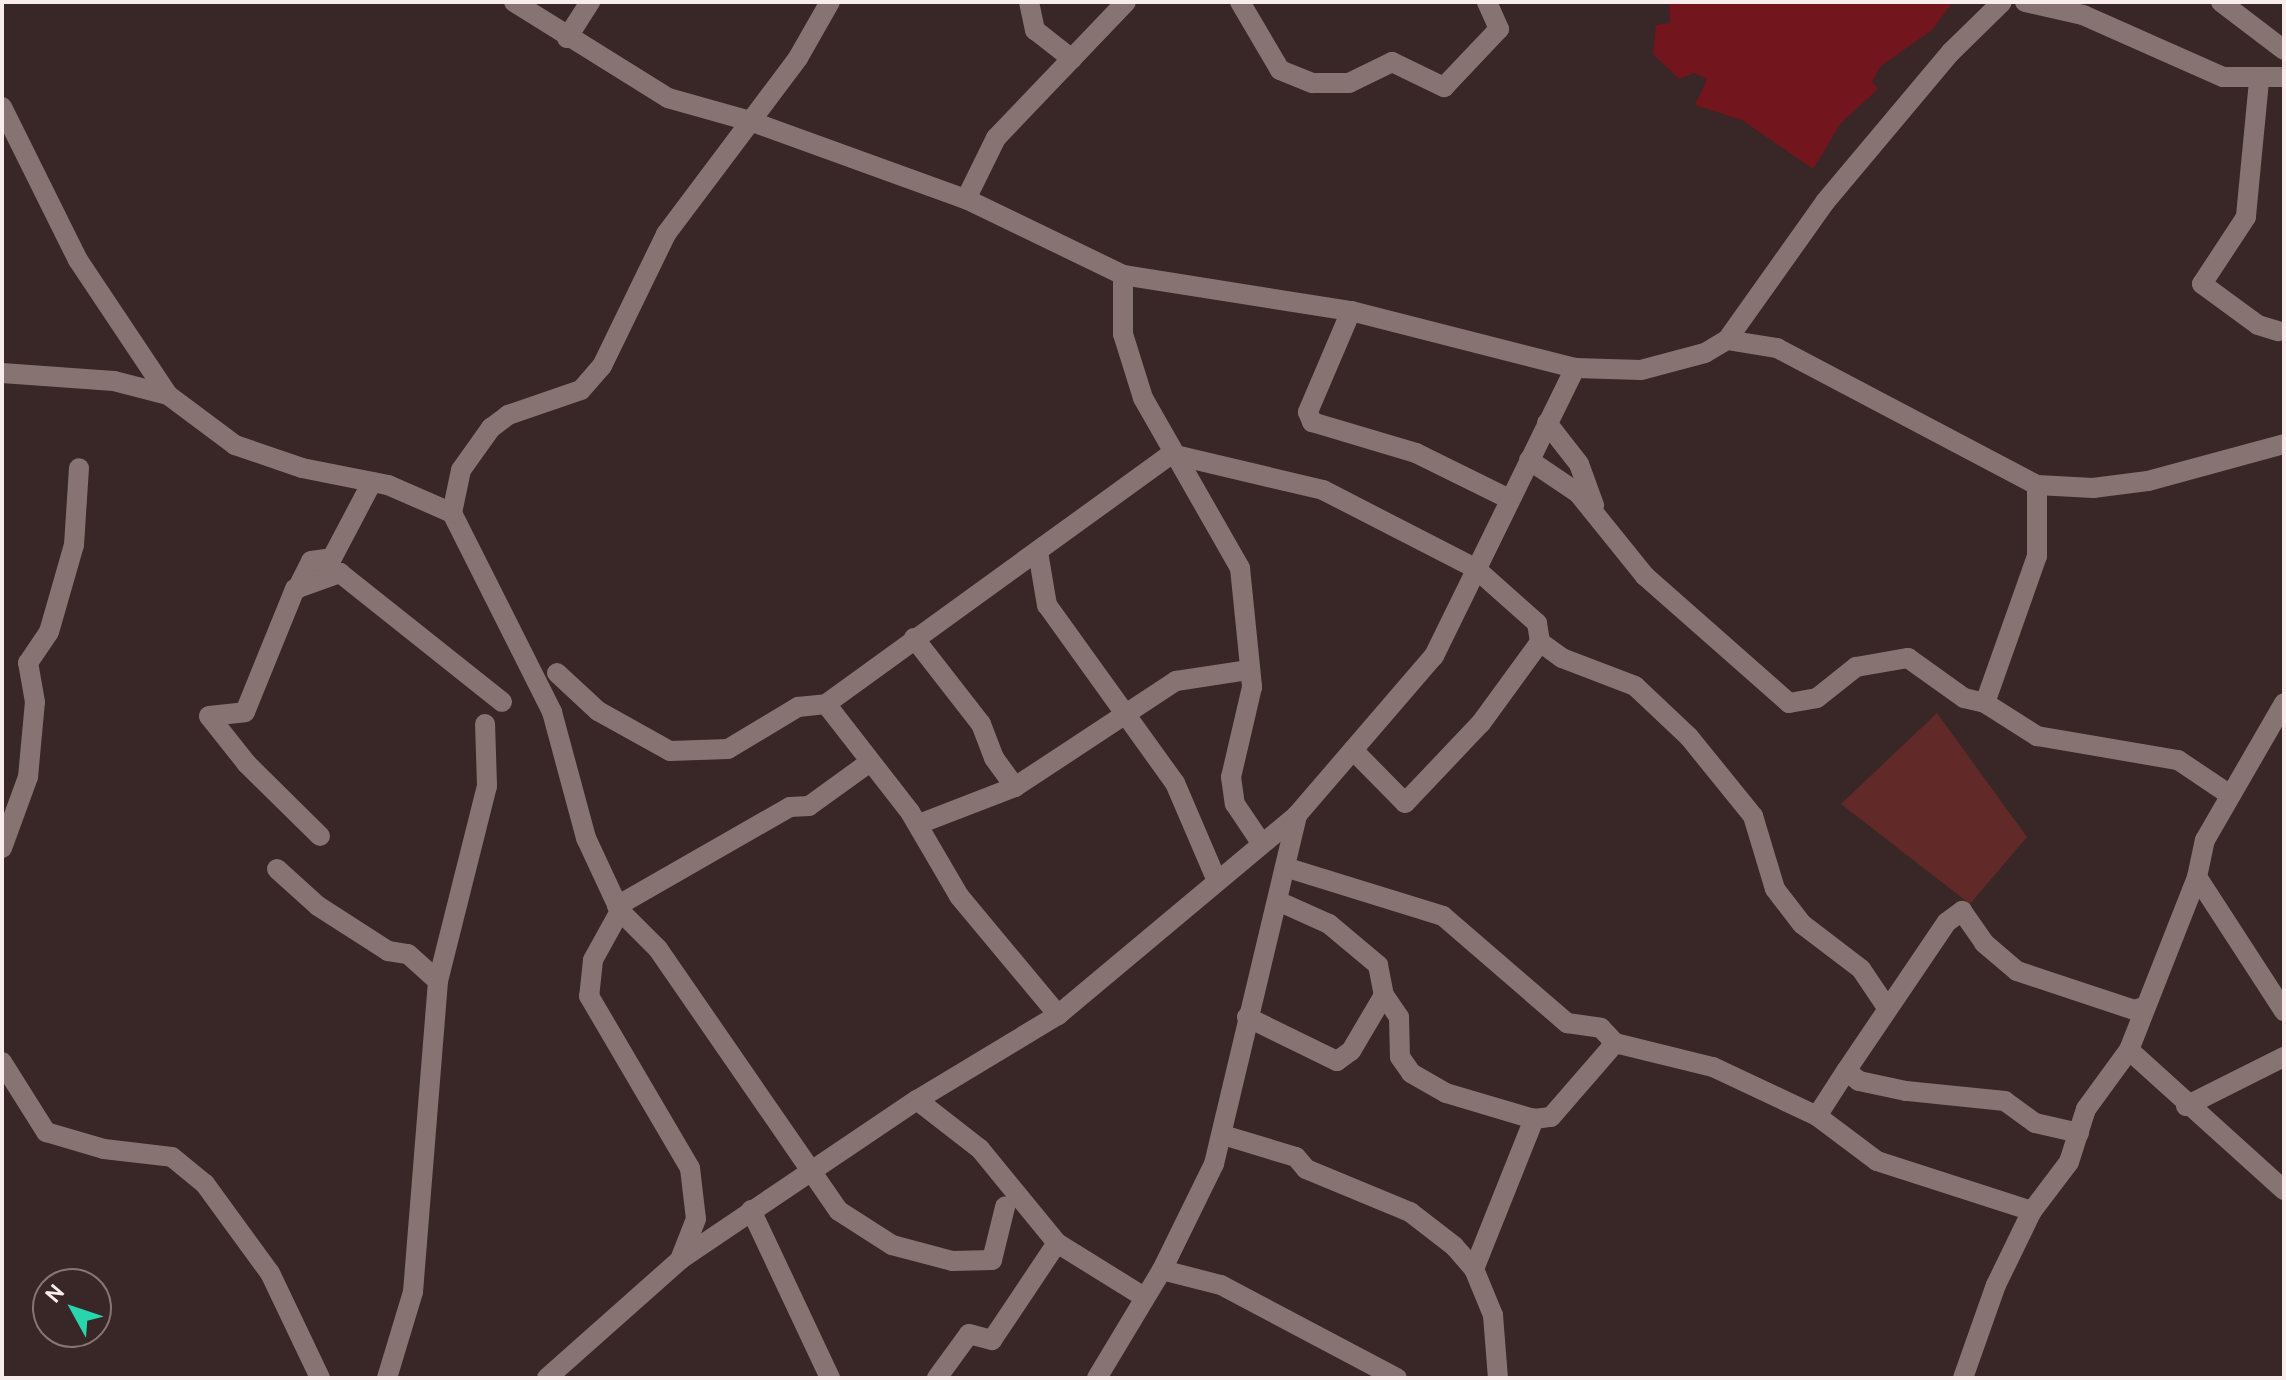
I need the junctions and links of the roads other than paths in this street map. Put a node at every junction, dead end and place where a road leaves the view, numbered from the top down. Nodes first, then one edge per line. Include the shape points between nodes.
1 (514, 2) edge
2 (590, 2) edge
3 (830, 2) edge
4 (1029, 2) edge
5 (1126, 2) edge
6 (1240, 2) edge
7 (1487, 2) edge
8 (2002, 2) edge
9 (2025, 2) edge
10 (2221, 2) edge
11 (567, 38) junction
12 (2284, 50) edge
13 (1072, 59) junction
14 (2284, 77) edge
15 (2259, 81) junction
16 (2, 107) edge
17 (750, 121) junction
18 (966, 199) junction
19 (1123, 275) junction
20 (1351, 311) junction
21 (2282, 326) edge
22 (1727, 340) junction
23 (1575, 368) junction
24 (2, 373) edge
25 (168, 395) junction
26 (1547, 423) junction
27 (2284, 444) edge
28 (1171, 454) junction
29 (1529, 460) junction
30 (79, 468) dead end
31 (372, 482) junction
32 (2037, 485) junction
33 (1509, 499) junction
34 (452, 513) junction
35 (1597, 514) junction
36 (1038, 552) junction
37 (1475, 568) junction
38 (297, 589) junction
39 (914, 638) junction
40 (1540, 642) junction
41 (1249, 670) junction
42 (557, 673) dead end
43 (502, 702) dead end
44 (1985, 703) junction
45 (2284, 703) edge
46 (826, 704) junction
47 (1123, 715) junction
48 (485, 724) dead end
49 (2278, 730) edge
50 (1353, 750) junction
51 (870, 762) junction
52 (1015, 787) junction
53 (2230, 795) junction
54 (1297, 815) junction
55 (919, 824) junction
56 (320, 836) dead end
57 (1262, 844) junction
58 (2, 848) edge
59 (1288, 868) junction
60 (277, 869) dead end
61 (2197, 877) junction
62 (1217, 881) junction
63 (1280, 902) junction
64 (618, 908) junction
65 (438, 981) junction
66 (1384, 995) junction
67 (2144, 1007) junction
68 (1888, 1009) junction
69 (2284, 1011) edge
70 (1058, 1015) junction
71 (1247, 1017) junction
72 (1615, 1043) junction
73 (2129, 1050) junction
74 (2284, 1057) edge
75 (2, 1062) edge
76 (1846, 1071) junction
77 (917, 1100) junction
78 (2186, 1106) junction
79 (1817, 1116) junction
80 (1534, 1119) junction
81 (2079, 1133) junction
82 (1223, 1135) junction
83 (809, 1172) junction
84 (2284, 1190) edge
85 (1005, 1207) dead end
86 (751, 1210) junction
87 (2032, 1211) junction
88 (1057, 1243) junction
89 (681, 1259) junction
90 (1474, 1269) junction
91 (1162, 1270) junction
92 (1144, 1297) junction
93 (320, 1378) edge
94 (387, 1378) edge
95 (547, 1378) edge
96 (830, 1378) edge
97 (937, 1378) edge
98 (1097, 1378) edge
99 (1397, 1378) edge
100 (1498, 1378) edge
101 (1963, 1378) edge

1 - 11 street
2 - 11 street
3 - 17 street
4 - 13 street via 1035,30
5 - 13 street
6 - 7 street via 1280,70 1313,83 1349,83 1392,62 1444,87 1499,29
8 - 22 street via 1951,52 1825,202
9 - 15 street via 2083,15 2223,77
10 - 12 street
11 - 17 street via 668,98
13 - 18 street via 996,138
14 - 15 street
15 - 21 street via 2246,217 2202,284 2258,325
16 - 25 street via 78,260
17 - 18 street
17 - 34 street via 666,234 602,366 581,390 508,415 491,428 461,470
18 - 19 street
19 - 20 street
19 - 28 street via 1123,334 1143,398
20 - 23 street
20 - 33 street via 1308,412 1312,422 1416,453
22 - 23 street via 1705,353 1641,370
22 - 32 street via 1777,348
23 - 26 street
24 - 25 street via 114,381
25 - 31 street via 235,445 302,468
26 - 29 street
26 - 35 street via 1579,464
27 - 32 street via 2148,481 2093,488
28 - 36 street
28 - 37 street via 1323,490
28 - 41 street via 1240,568
29 - 33 street
29 - 35 street via 1578,493
30 - 58 street via 74,545 52,624 28,663 35,702 28,777
31 - 34 street
31 - 38 street via 332,558 311,561
32 - 44 street via 2037,556
33 - 37 street
34 - 64 street via 552,712 586,838
35 - 44 street via 1645,576 1789,703 1817,698 1856,667 1908,658 1964,698
36 - 39 street
36 - 47 street via 1047,605
37 - 40 street via 1537,623
37 - 50 street via 1434,656
38 - 43 street via 340,573
38 - 56 street via 245,712 209,716 247,764
39 - 46 street
39 - 52 street via 981,724 994,758
40 - 50 street via 1481,723 1405,803
40 - 68 street via 1562,658 1635,686 1689,737 1753,816 1775,889 1802,924 1861,969
41 - 47 street via 1176,681
41 - 57 street via 1247,723 1231,777 1235,804
42 - 46 street via 598,711 670,751 728,749 798,707
44 - 53 street via 2037,736 2178,760
45 - 49 street
46 - 51 street
47 - 52 street
47 - 62 street via 1175,783
48 - 65 street via 487,786
49 - 53 street
50 - 54 street
51 - 55 street
51 - 64 street via 809,806 790,807
52 - 55 street
53 - 61 street via 2205,840
54 - 57 street
54 - 59 street
55 - 70 street via 959,896
57 - 62 street
59 - 63 street
59 - 72 street via 1443,916 1502,973 1567,1023 1601,1028
60 - 65 street via 330,914 388,951 408,954
61 - 67 street
61 - 69 street
62 - 70 street
63 - 66 street via 1329,924 1378,965
63 - 71 street
64 - 83 street via 658,949
64 - 89 street via 593,960 589,996 690,1168 696,1219
65 - 94 street via 413,1292
66 - 71 street via 1351,1051 1337,1061
66 - 80 street via 1399,1017 1400,1057 1411,1073 1446,1093
67 - 68 street via 2134,1010 2017,971 1984,943 1962,911 1947,922
67 - 73 street
68 - 76 street
70 - 77 street
71 - 82 street
72 - 79 street via 1713,1067
72 - 80 street via 1551,1117
73 - 78 street
73 - 81 street via 2086,1109
74 - 78 street
75 - 93 street via 46,1132 104,1149 172,1157 205,1184 270,1273
76 - 79 street via 1845,1082
76 - 81 street via 1859,1081 1906,1091 2005,1101 2035,1123
77 - 83 street
77 - 88 street via 980,1149
78 - 84 street
79 - 87 street via 1877,1161
80 - 90 street
81 - 87 street via 2069,1162
82 - 90 street via 1296,1157 1306,1169 1410,1212
82 - 91 street
83 - 85 street via 839,1211 892,1245 952,1261 992,1260
83 - 86 street
86 - 89 street
86 - 96 street
87 - 101 street via 1996,1285
88 - 92 street
88 - 97 street via 992,1340 969,1334
89 - 95 street
90 - 100 street via 1493,1315
91 - 92 street
91 - 99 street via 1221,1285
92 - 98 street

